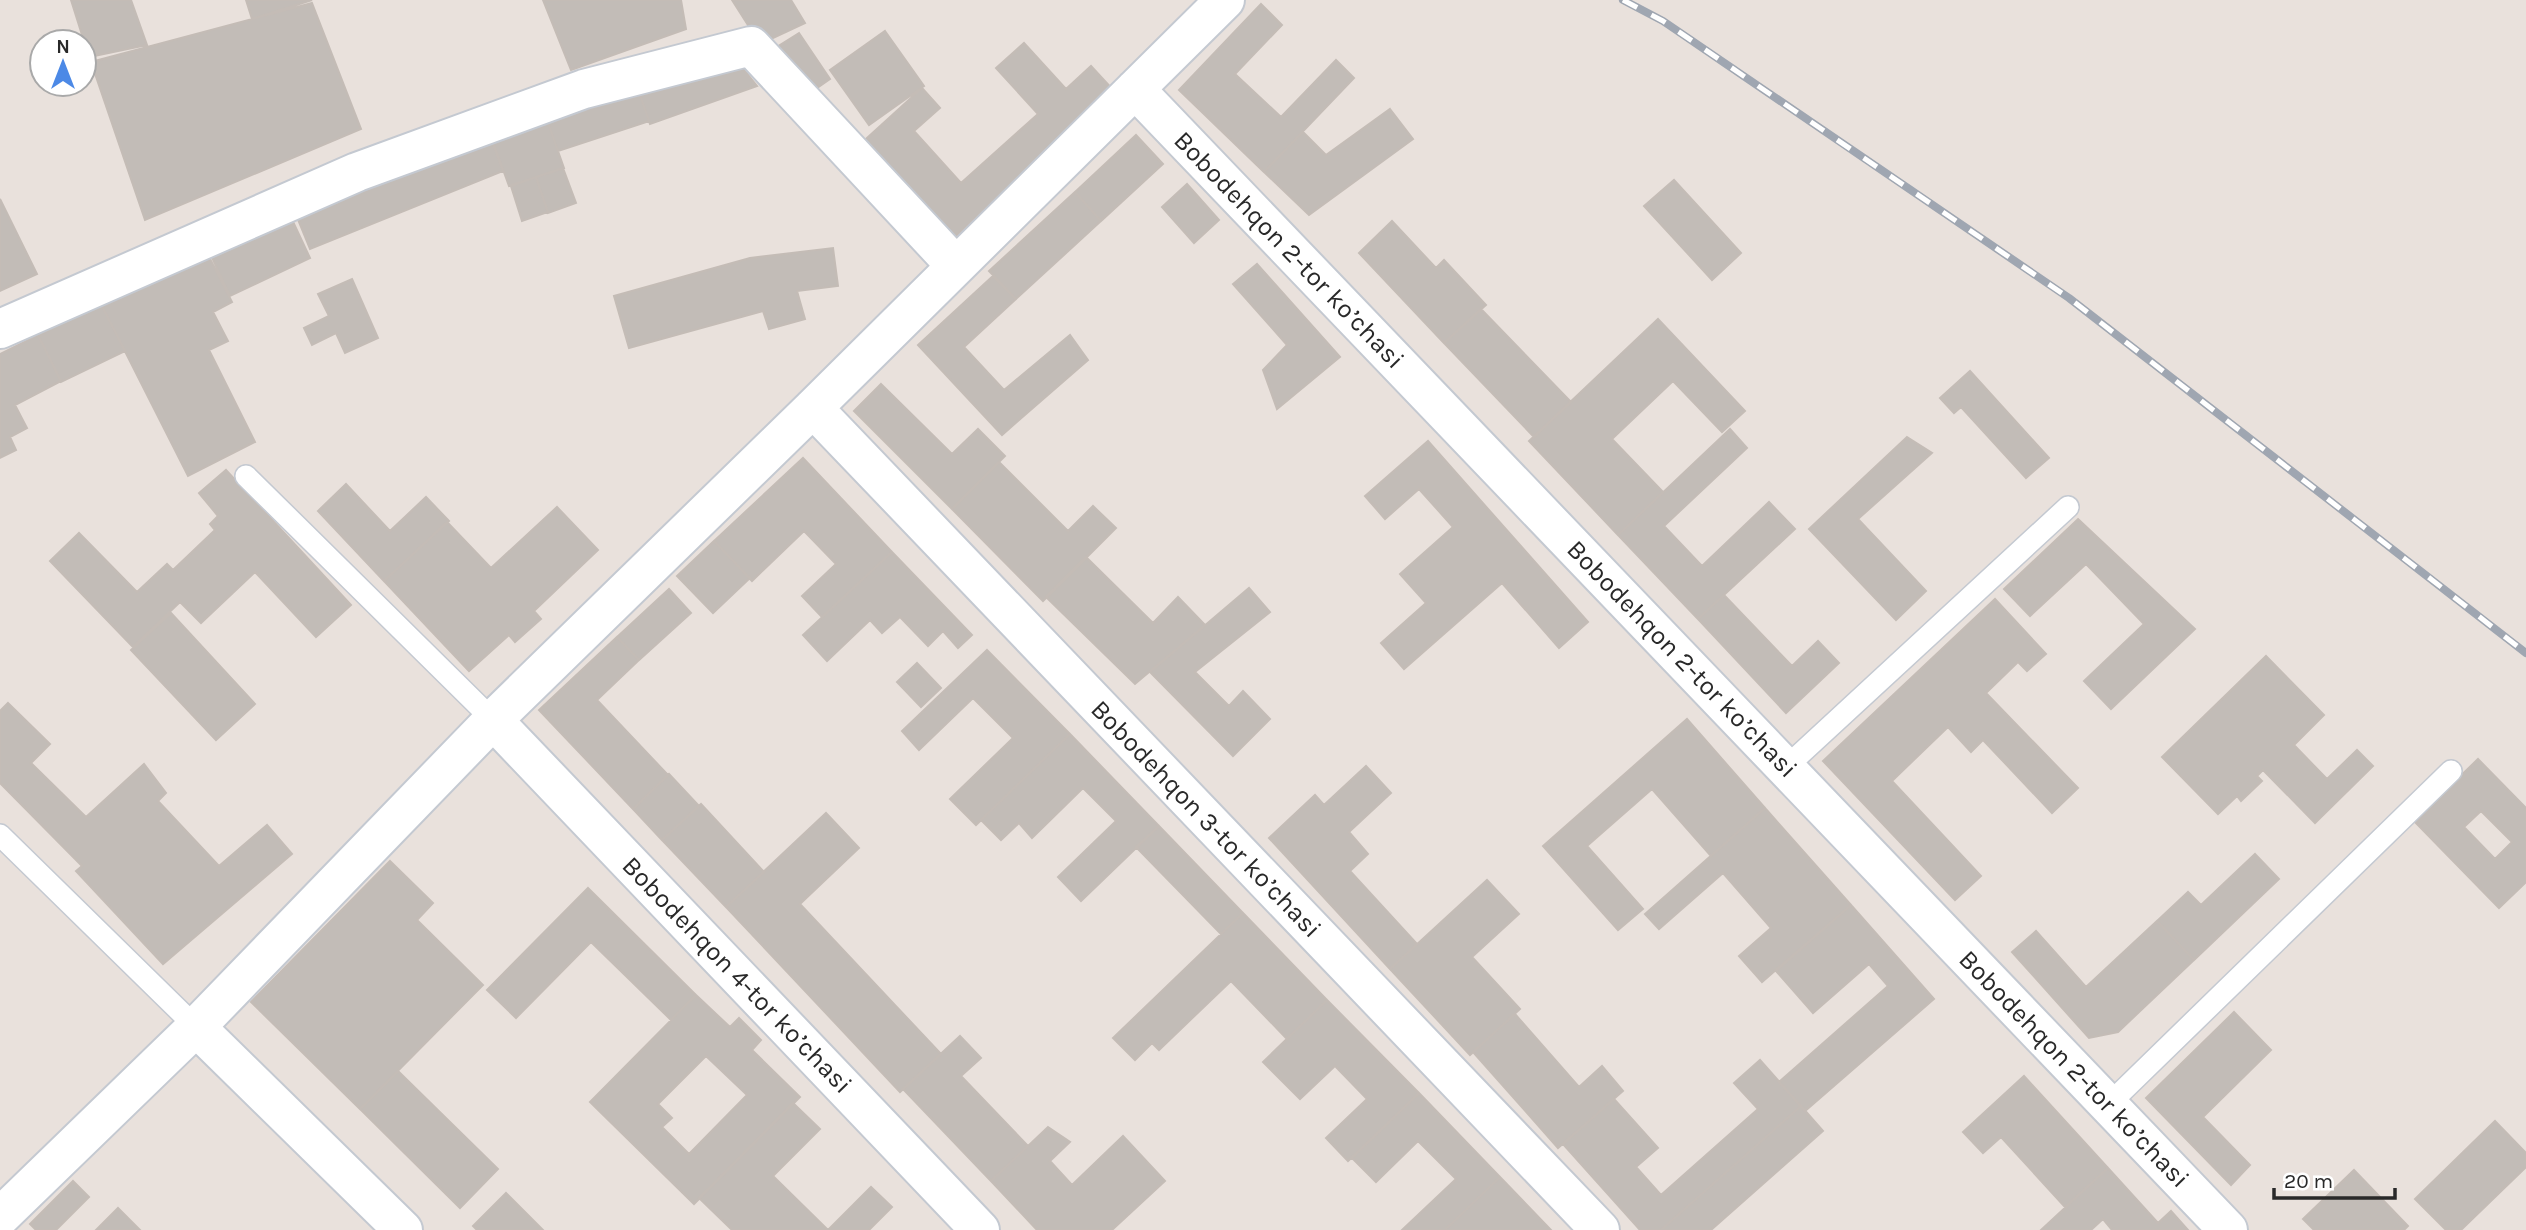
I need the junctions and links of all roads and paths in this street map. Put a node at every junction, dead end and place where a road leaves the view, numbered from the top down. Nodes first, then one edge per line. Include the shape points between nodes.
1 (1226, 0) edge
2 (1135, 89) junction
3 (956, 266) junction
4 (0, 329) edge
5 (813, 408) junction
6 (246, 476) dead end
7 (2068, 507) dead end
8 (493, 720) junction
9 (1785, 768) junction
10 (2451, 771) dead end
11 (0, 835) edge
12 (196, 1027) junction
13 (2108, 1105) junction
14 (0, 1217) edge
15 (403, 1230) edge
16 (980, 1230) edge
17 (1600, 1230) edge
18 (2228, 1230) edge

1 - 2 street
2 - 3 street
2 - 9 street, Bobodehqon 2-tor koʼchasi
3 - 4 street via 751,46 584,89 357,172
3 - 5 street
5 - 8 street
5 - 17 street, Bobodehqon 3-tor koʼchasi
6 - 8 lane
7 - 9 lane
8 - 12 street
8 - 16 street, Bobodehqon 4-tor koʼchasi
9 - 13 street, Bobodehqon 2-tor koʼchasi
10 - 13 lane
11 - 12 lane
12 - 14 street
12 - 15 street
13 - 18 street, Bobodehqon 2-tor koʼchasi

